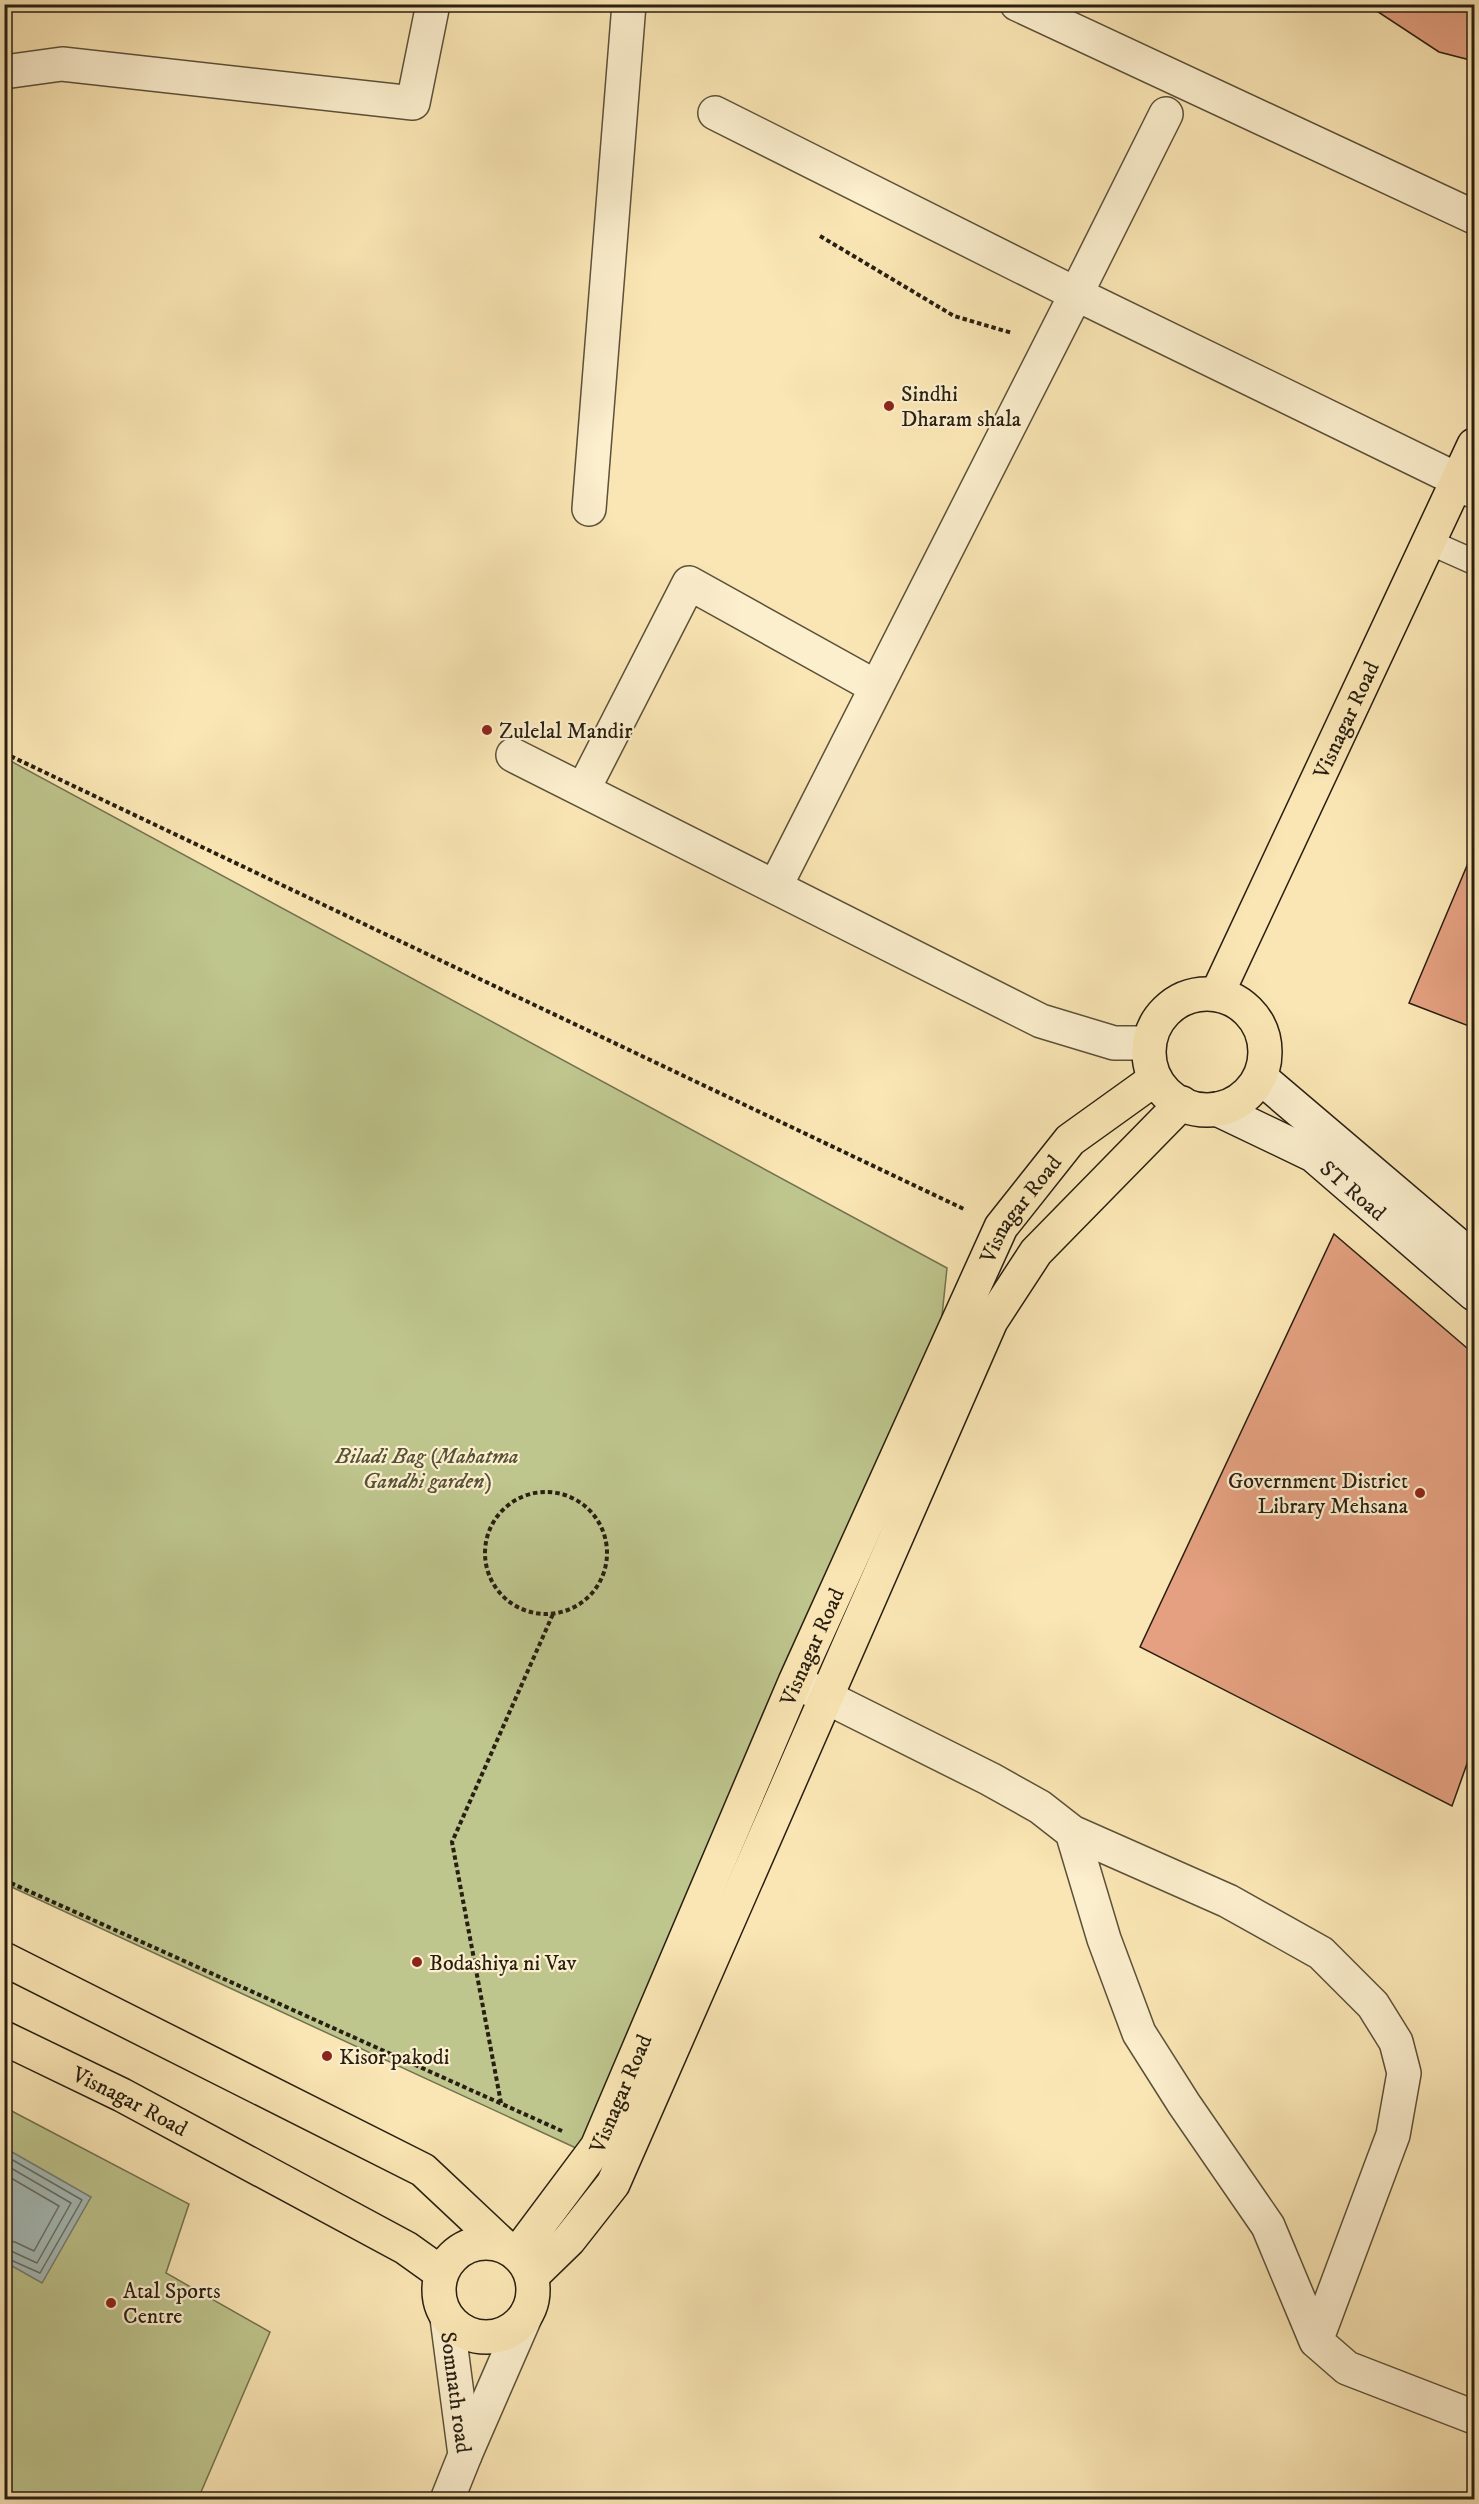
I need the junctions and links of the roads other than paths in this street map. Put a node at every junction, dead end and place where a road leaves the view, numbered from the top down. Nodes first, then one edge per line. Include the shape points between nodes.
1 (433, 4) edge
2 (629, 4) edge
3 (1017, 4) edge
4 (4, 72) edge
5 (715, 113) dead end
6 (1166, 114) dead end
7 (1474, 217) edge
8 (1076, 294) junction
9 (1474, 445) edge
10 (1462, 488) edge
11 (589, 509) dead end
12 (1429, 542) junction
13 (1474, 562) edge
14 (876, 687) junction
15 (513, 755) dead end
16 (583, 790) junction
17 (775, 887) junction
18 (1217, 994) junction
19 (1149, 1042) junction
20 (1260, 1077) junction
21 (1155, 1078) junction
22 (1182, 1104) junction
23 (1217, 1109) junction
24 (1474, 1259) edge
25 (1474, 1294) edge
26 (795, 1682) junction
27 (826, 1698) junction
28 (1072, 1832) junction
29 (4, 1959) edge
30 (4, 2038) edge
31 (518, 2259) junction
32 (441, 2274) junction
33 (526, 2315) junction
34 (447, 2318) junction
35 (1316, 2341) junction
36 (1474, 2417) edge
37 (465, 2455) junction
38 (447, 2499) edge

1 - 4 street via 413,103 62,64
2 - 11 street
3 - 7 street
5 - 8 street
6 - 8 street
8 - 10 street
8 - 14 street
9 - 10 main road, Visnagar Road
10 - 12 main road, Visnagar Road
12 - 13 lane
12 - 18 main road, Visnagar Road
14 - 16 street via 689,583
14 - 17 street
15 - 16 street
16 - 17 street
17 - 19 street via 1041,1021 1114,1042
18 - 19 main road via 1180,999 1155,1025
18 - 20 main road via 1240,1004 1259,1025 1265,1041
19 - 21 main road
20 - 23 main road via 1235,1103
20 - 24 street, ST Road
21 - 22 main road via 1166,1093
21 - 26 main road, Visnagar Road via 1070,1140 1001,1227
22 - 23 main road
22 - 27 main road via 1036,1252 991,1321
23 - 25 street, ST Road via 1313,1155
26 - 27 street
26 - 31 main road, Visnagar Road via 597,2147
27 - 28 street via 990,1779 1040,1807
27 - 31 main road via 613,2184 569,2240
28 - 35 street via 1138,2033 1268,2226
28 - 35 street via 1228,1901 1321,1953 1373,2004 1396,2042 1404,2073 1393,2135
29 - 31 main road via 423,2170
30 - 32 main road, Visnagar Road via 122,2095 406,2248
31 - 32 main road via 485,2242 455,2253
31 - 33 main road via 534,2290
32 - 34 main road via 440,2304
33 - 34 main road via 510,2331 487,2337 465,2332
33 - 37 street
34 - 37 street, Somnath road
35 - 36 street via 1347,2368
37 - 38 street, Somnath road

